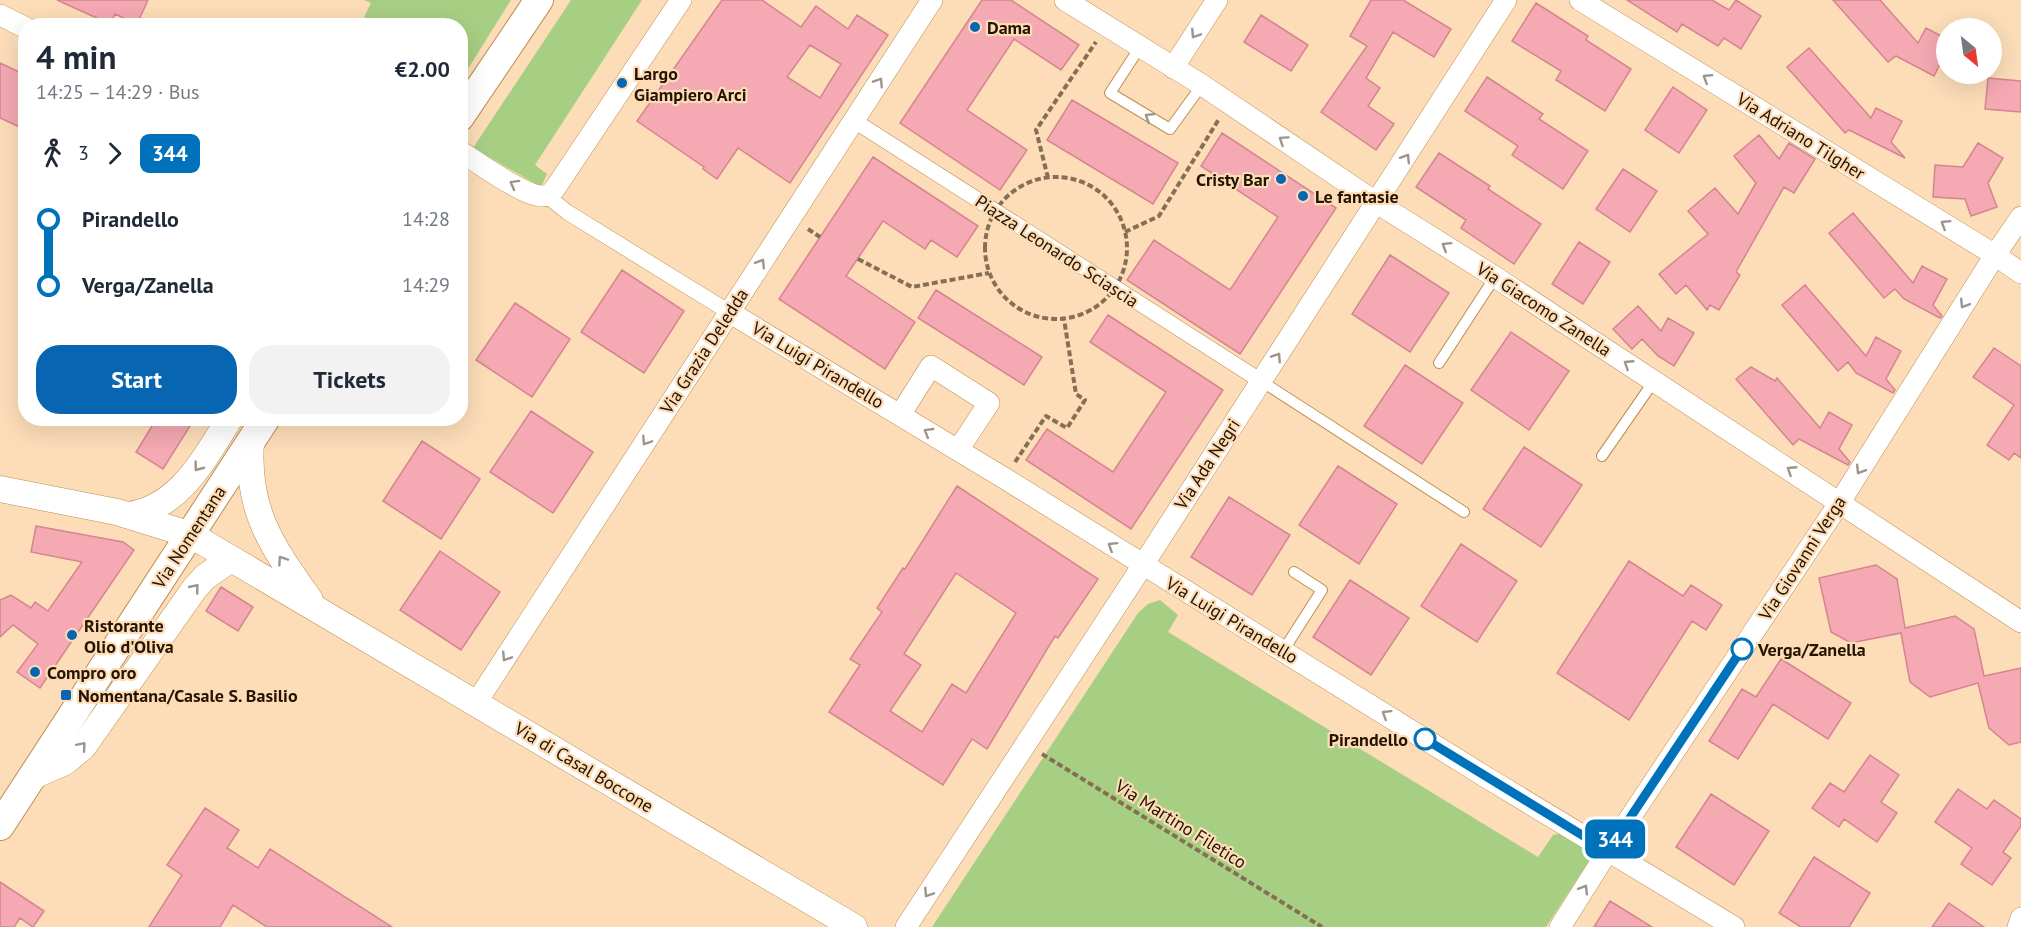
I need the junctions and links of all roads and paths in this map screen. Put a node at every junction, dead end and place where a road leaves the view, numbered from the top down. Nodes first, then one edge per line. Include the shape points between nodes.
1 (539, 0) edge
2 (681, 0) edge
3 (932, 0) edge
4 (1065, 0) edge
5 (1217, 0) edge
6 (1506, 0) edge
7 (1580, 0) edge
8 (0, 15) edge
9 (18, 24) edge
10 (1106, 26) junction
11 (1140, 46) junction
12 (1173, 68) junction
13 (1202, 85) junction
14 (1230, 104) junction
15 (468, 106) edge
16 (853, 120) junction
17 (468, 156) edge
18 (1048, 178) dead end
19 (546, 195) junction
20 (1377, 203) junction
21 (2021, 217) edge
22 (1125, 232) dead end
23 (1995, 255) junction
24 (858, 259) dead end
25 (989, 273) dead end
26 (2021, 273) edge
27 (1495, 277) junction
28 (729, 312) junction
29 (1064, 319) dead end
30 (1439, 363) dead end
31 (1261, 381) junction
32 (1654, 381) junction
33 (900, 416) junction
34 (225, 426) edge
35 (258, 430) edge
36 (958, 450) junction
37 (1602, 456) dead end
38 (1004, 478) junction
39 (0, 489) edge
40 (1840, 502) junction
41 (1464, 512) dead end
42 (126, 515) junction
43 (191, 535) junction
44 (231, 559) junction
45 (1143, 565) junction
46 (1294, 572) dead end
47 (315, 607) junction
48 (2021, 622) edge
49 (1283, 651) junction
50 (476, 703) junction
51 (1025, 744) junction
52 (33, 777) junction
53 (0, 826) edge
54 (1608, 851) junction
55 (2021, 918) edge
56 (854, 927) edge
57 (906, 927) edge
58 (1322, 927) edge
59 (1560, 927) edge
60 (1734, 927) edge
61 (2018, 927) edge

1 - 15 main road
2 - 19 street via 554,190
16 -> 3 street, Via Grazia Deledda
4 - 10 street, Via Giacomo Zanella
5 -> 12 street
20 -> 6 street, Via Ada Negri
23 -> 7 street, Via Adriano Tilgher
8 - 9 street
10 - 11 street, Via Giacomo Zanella
10 - 18 path via 1036,130
11 - 12 street, Via Giacomo Zanella
13 -> 11 lane via 1170,129 1110,93
12 - 13 street, Via Giacomo Zanella
13 - 14 street, Via Giacomo Zanella
20 -> 14 street, Via Giacomo Zanella
14 - 22 path via 1159,216
28 -> 16 street, Via Grazia Deledda
16 - 31 street, Piazza Leonardo Sciascia
19 -> 17 street via 513,184
19 - 28 street via 567,212
27 -> 20 street, Via Giacomo Zanella
31 -> 20 street, Via Ada Negri
21 - 23 street, Via Giovanni Verga
23 - 26 street, Via Adriano Tilgher
23 -> 40 street, Via Giovanni Verga
24 - 25 path via 912,287
27 - 30 lane
32 -> 27 street, Via Giacomo Zanella
28 - 33 street, Via Luigi Pirandello
28 -> 50 street, Via Grazia Deledda
29 - 38 path via 1076,394 1085,400 1067,428 1046,416
31 - 41 lane
31 - 45 street, Via Ada Negri
32 - 37 lane
40 -> 32 street, Via Giacomo Zanella
36 -> 33 street, Via Luigi Pirandello
33 - 36 street via 931,366 989,403
34 -> 42 street, Via Nomentana via 182,487 158,506
35 - 43 main road, Via Nomentana
47 -> 35 street, Via di Casal Boccone via 262,525 251,479
36 - 38 street, Via Luigi Pirandello
45 -> 38 street, Via Luigi Pirandello
39 - 42 street, Via di Casal Boccone
40 - 48 street, Via Giacomo Zanella
40 - 54 street, Via Giovanni Verga
42 - 43 street, Via di Casal Boccone
43 - 44 street, Via di Casal Boccone
43 - 52 main road, Via Nomentana
44 - 47 street, Via di Casal Boccone
52 -> 44 street, Via Nomentana via 65,762 83,747 195,588
45 - 49 street, Via Luigi Pirandello
45 - 51 street, Via Ada Negri
46 - 49 lane via 1322,590
47 - 50 street, Via di Casal Boccone
54 -> 49 street, Via Luigi Pirandello
50 - 56 street, Via di Casal Boccone
51 -> 57 street, Via Ada Negri
51 - 58 path, Via Martino Filetico
52 - 53 main road, Via Nomentana
59 -> 54 street, Via Giovanni Verga
54 - 60 street, Via Luigi Pirandello
55 - 61 street

